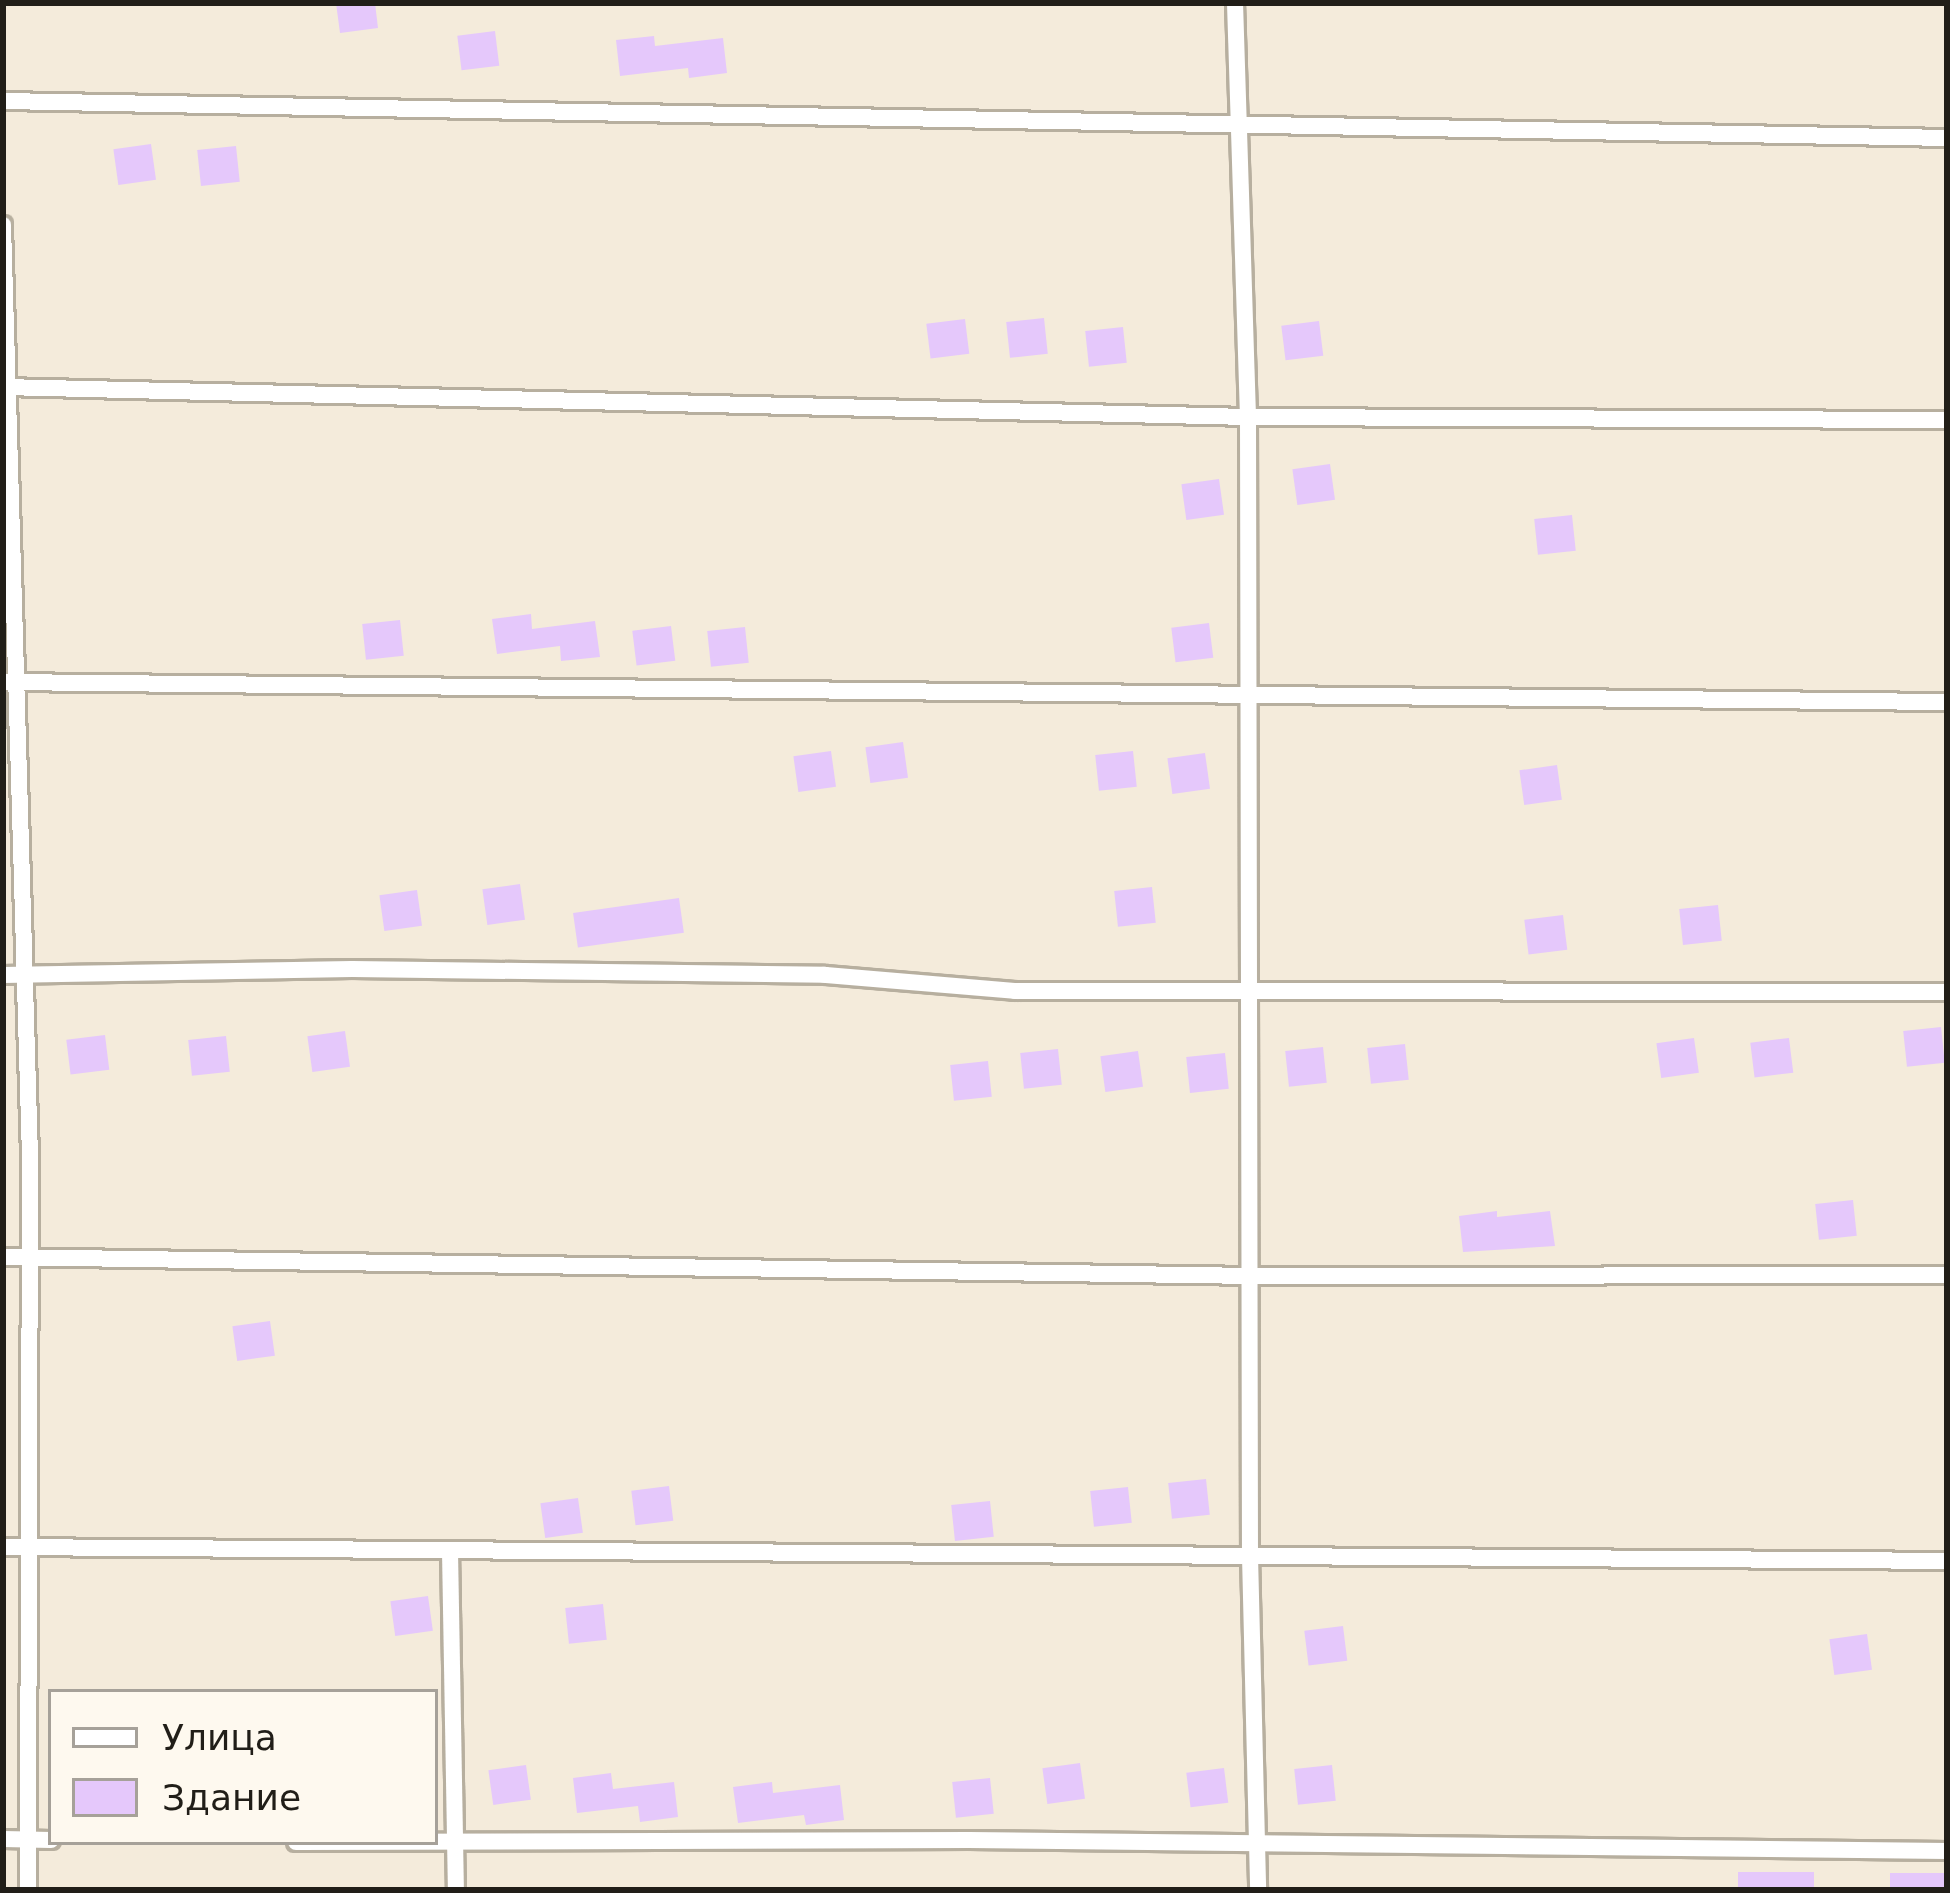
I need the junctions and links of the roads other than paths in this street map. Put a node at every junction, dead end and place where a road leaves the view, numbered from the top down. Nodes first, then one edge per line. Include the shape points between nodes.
1 (1235, 3) edge
2 (3, 101) edge
3 (1240, 122) junction
4 (1947, 138) edge
5 (3, 225) edge
6 (6, 387) edge
7 (1248, 417) junction
8 (1947, 420) edge
9 (10, 682) edge
10 (1249, 698) junction
11 (1947, 702) edge
12 (3, 975) edge
13 (25, 976) junction
14 (1250, 992) junction
15 (1947, 992) edge
16 (3, 1257) edge
17 (30, 1258) junction
18 (1947, 1275) edge
19 (1249, 1276) junction
20 (3, 1547) edge
21 (29, 1548) junction
22 (450, 1551) junction
23 (1250, 1556) junction
24 (1947, 1562) edge
25 (3, 1839) edge
26 (28, 1840) junction
27 (48, 1840) edge
28 (438, 1842) edge
29 (455, 1842) junction
30 (1258, 1843) junction
31 (1947, 1852) edge
32 (28, 1890) edge
33 (456, 1890) edge
34 (1258, 1890) edge

1 - 3 street
2 - 3 street
3 - 4 street
3 - 7 street
5 - 6 street
6 - 7 street
6 - 9 street
7 - 8 street
7 - 10 street
9 - 10 street
9 - 13 street
10 - 11 street
10 - 14 street
12 - 13 street
13 - 14 street via 352,969 825,975 1015,991
13 - 17 street
14 - 15 street
14 - 19 street
16 - 17 street
17 - 19 street
17 - 21 street
18 - 19 street
19 - 23 street
20 - 21 street
21 - 22 street
21 - 26 street
22 - 23 street
22 - 29 street
23 - 24 street
23 - 30 street
25 - 26 street
26 - 27 street
26 - 32 street
28 - 29 street
29 - 30 street
29 - 33 street
30 - 31 street
30 - 34 street

